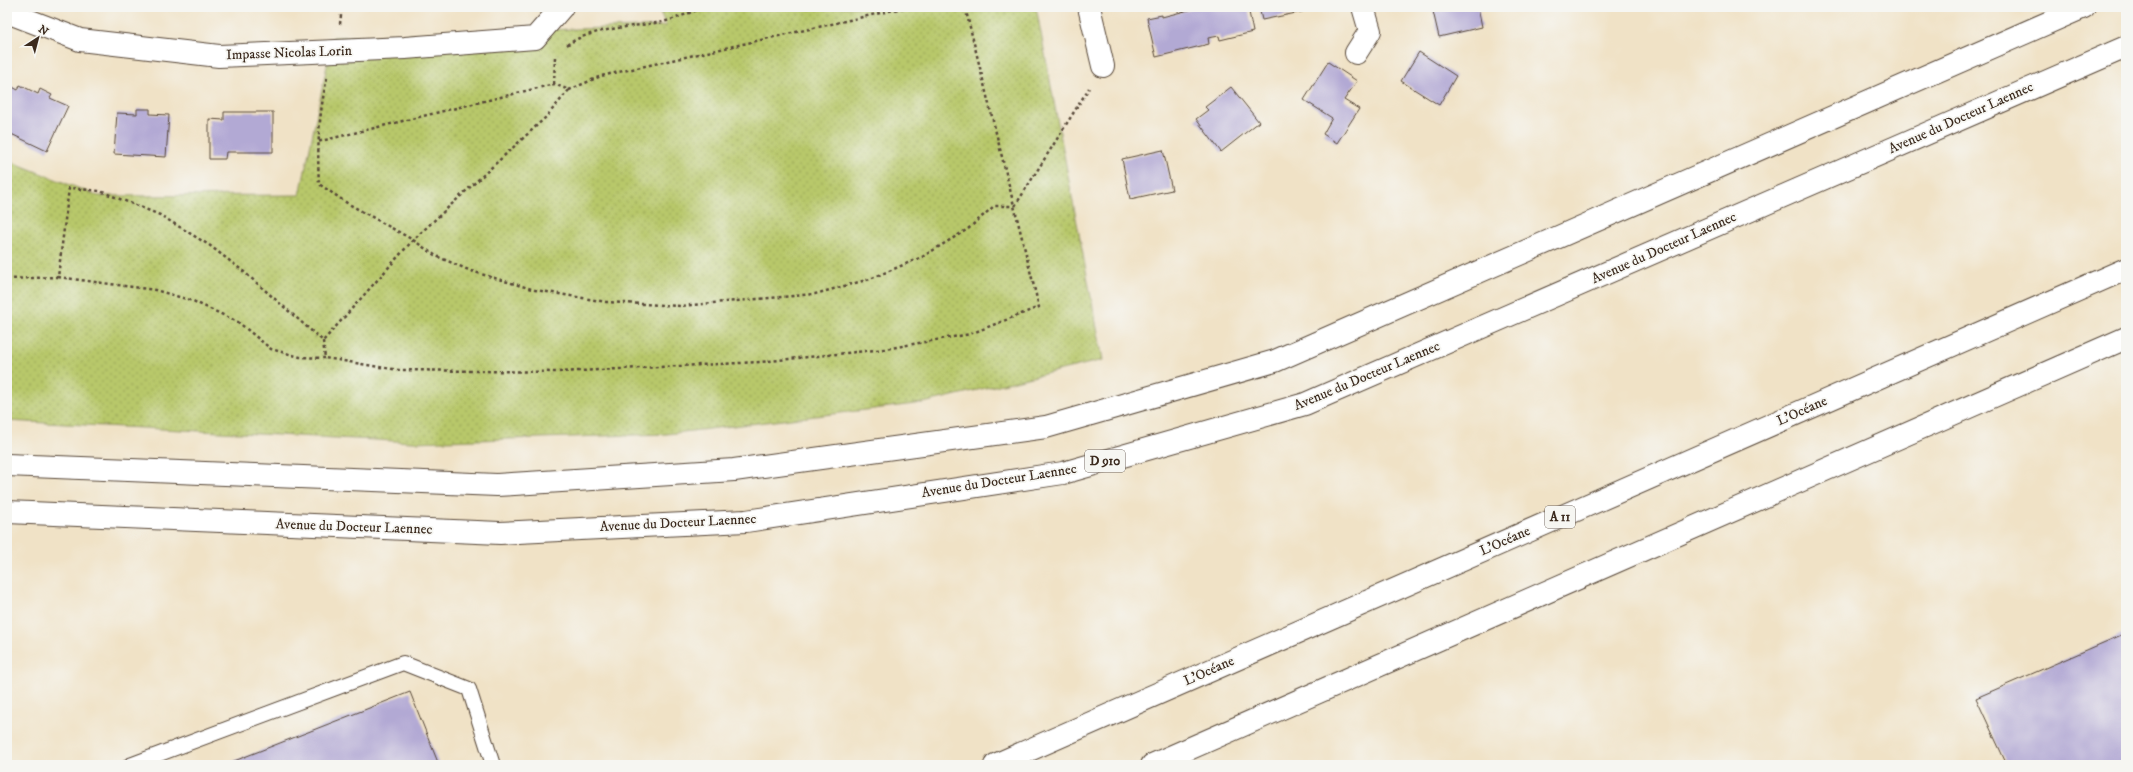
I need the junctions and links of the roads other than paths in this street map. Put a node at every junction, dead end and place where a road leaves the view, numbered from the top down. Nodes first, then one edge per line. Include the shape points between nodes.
1 (562, 7) edge
2 (1089, 7) edge
3 (1363, 7) edge
4 (2084, 7) edge
5 (7, 12) edge
6 (2126, 47) edge
7 (1356, 53) dead end
8 (1103, 66) road end
9 (2126, 269) edge
10 (2126, 338) edge
11 (7, 465) edge
12 (7, 512) edge
13 (130, 765) edge
14 (493, 765) edge
15 (994, 765) edge
16 (1152, 765) edge

1 - 5 main road, Impasse Nicolas Lorin via 535,38 405,48 219,56 80,40
2 - 8 main road
3 - 7 main road via 1370,31
4 - 11 main road via 1275,361 1046,427 734,470 497,485
6 - 12 main road, Avenue du Docteur Laennec / D 910 via 1304,404 1063,473 746,521 500,533
9 - 15 main road, L’Océane / A 11
10 - 16 main road
13 - 14 lane via 403,663 468,689

